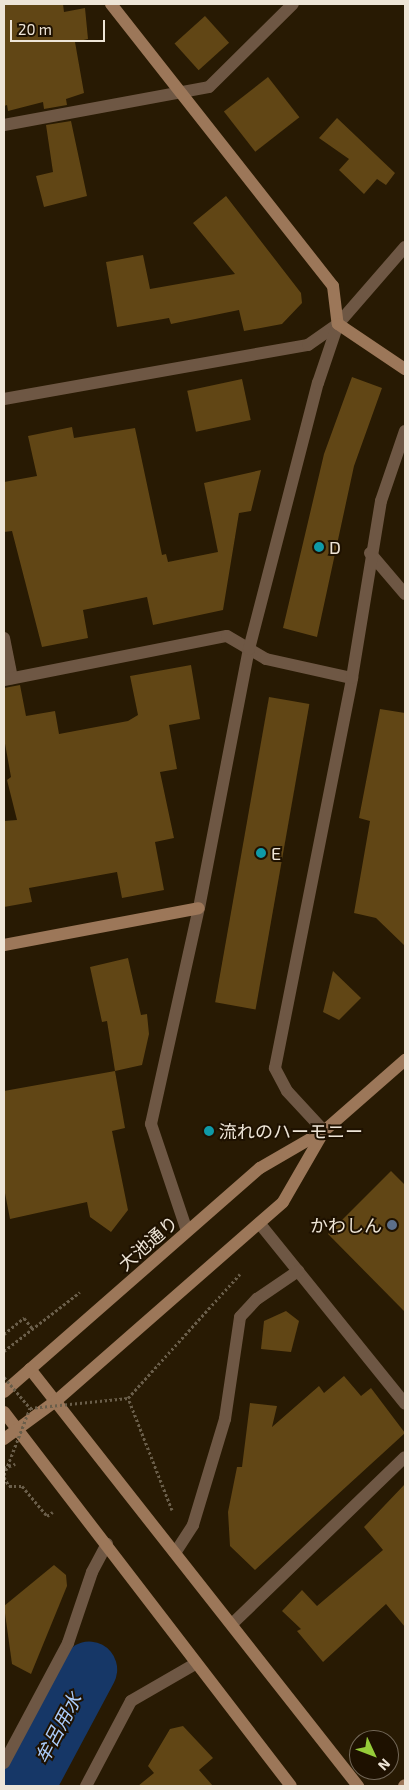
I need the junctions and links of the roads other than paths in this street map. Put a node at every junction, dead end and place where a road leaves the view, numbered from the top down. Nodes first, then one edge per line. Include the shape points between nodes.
1 (111, 4) edge
2 (293, 4) edge
3 (181, 92) junction
4 (4, 125) edge
5 (405, 247) edge
6 (338, 324) junction
7 (405, 369) edge
8 (4, 399) edge
9 (405, 431) edge
10 (370, 553) junction
11 (405, 594) edge
12 (4, 638) edge
13 (249, 649) junction
14 (352, 678) junction
15 (8, 679) edge
16 (199, 908) junction
17 (4, 944) edge
18 (405, 1060) edge
19 (324, 1131) junction
20 (260, 1224) junction
21 (187, 1231) junction
22 (298, 1271) junction
23 (30, 1369) junction
24 (4, 1392) edge
25 (57, 1400) junction
26 (405, 1404) edge
27 (4, 1412) edge
28 (17, 1430) junction
29 (4, 1439) edge
30 (405, 1457) edge
31 (107, 1544) junction
32 (175, 1553) junction
33 (232, 1624) junction
34 (195, 1664) junction
35 (4, 1763) edge
36 (86, 1786) edge
37 (291, 1786) edge
38 (358, 1786) edge

1 - 3 street
2 - 3 street via 209,87
3 - 4 street
3 - 6 street via 333,286
5 - 6 street
6 - 7 street
6 - 8 street via 308,345
6 - 13 street via 317,389
9 - 10 street via 381,501
10 - 11 street
10 - 14 street
12 - 15 street
13 - 14 street via 266,659
13 - 15 street via 227,636
13 - 16 street
14 - 19 street via 274,1068 287,1091
16 - 17 street
16 - 21 street via 151,1124
18 - 19 street
19 - 20 street via 283,1202
19 - 21 street, 大池通り via 260,1168
20 - 22 street
20 - 25 street
21 - 23 street, 大池通り
22 - 26 street
22 - 32 street via 257,1298 240,1317 224,1419 193,1526
23 - 24 street, 大池通り
23 - 25 street
25 - 28 street
25 - 32 street
27 - 28 street
28 - 29 street
28 - 31 street
30 - 33 street
31 - 34 street
31 - 35 street via 92,1572 68,1643
32 - 33 street
33 - 38 street
34 - 36 street via 131,1701
34 - 37 street

